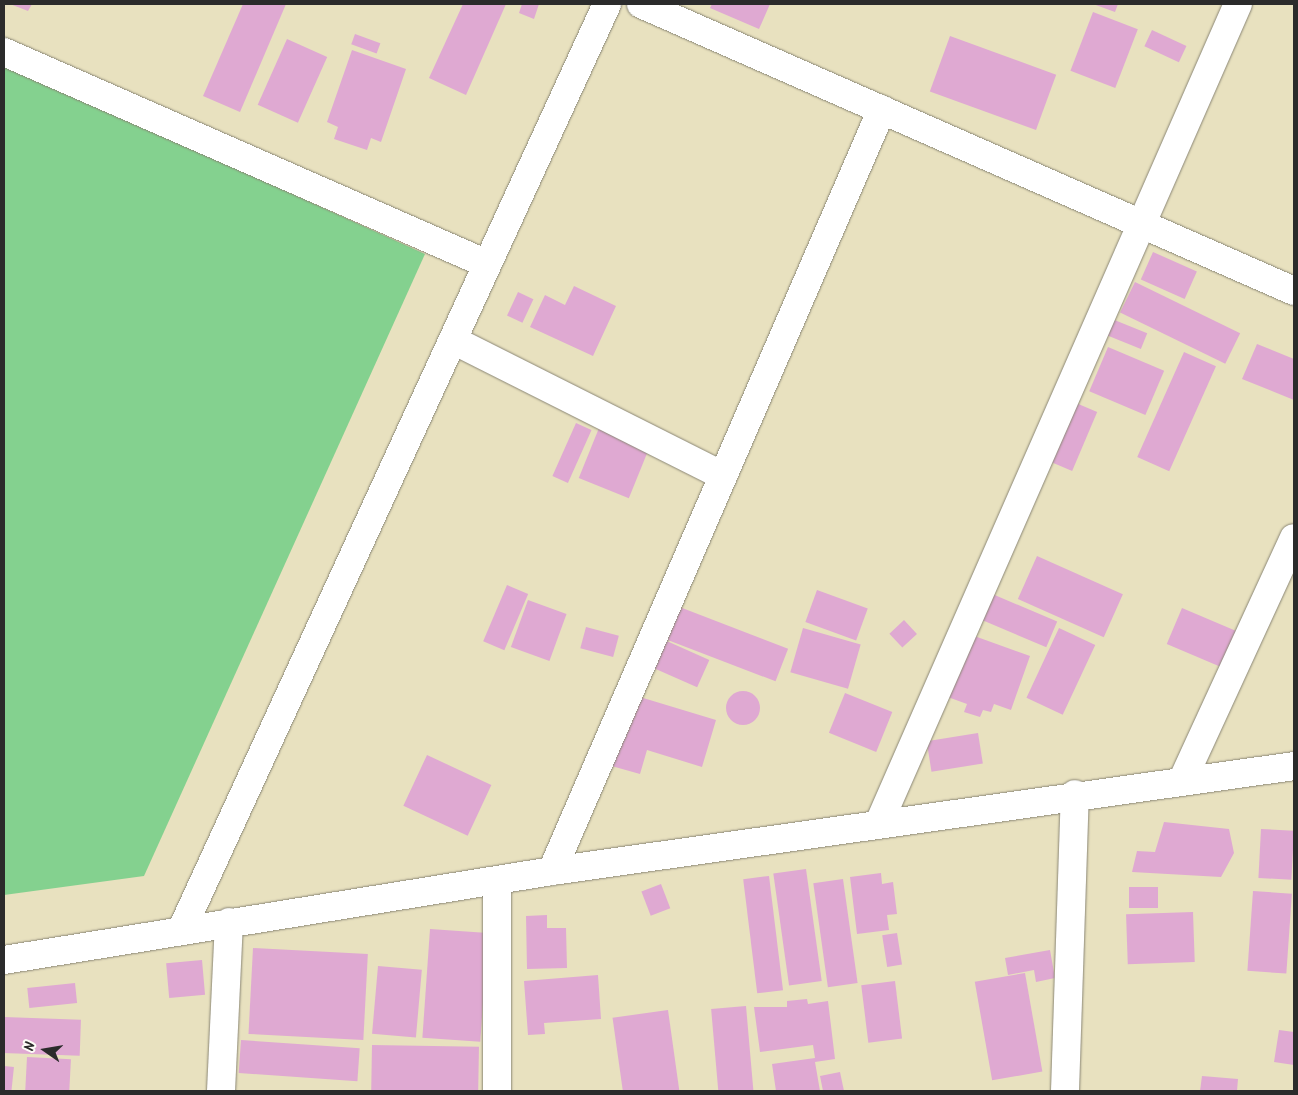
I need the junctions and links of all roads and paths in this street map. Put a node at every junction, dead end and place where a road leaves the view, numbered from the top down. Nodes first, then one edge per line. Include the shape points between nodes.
1 (607, 4) edge
2 (641, 4) edge
3 (1238, 4) edge
4 (4, 52) edge
5 (882, 109) junction
6 (1142, 221) junction
7 (488, 264) junction
8 (1294, 291) edge
9 (453, 340) junction
10 (723, 476) junction
11 (1294, 538) edge
12 (1294, 766) edge
13 (1183, 779) junction
14 (1075, 794) junction
15 (879, 823) junction
16 (552, 871) junction
17 (497, 882) junction
18 (229, 922) junction
19 (182, 929) junction
20 (4, 960) edge
21 (1058, 1090) edge
22 (221, 1091) edge
23 (497, 1091) edge

1 - 7 street
2 - 5 street
3 - 6 street
4 - 7 street
5 - 6 street
5 - 10 street
6 - 8 street
6 - 15 street
7 - 9 street
9 - 10 street
9 - 19 street
10 - 16 street
11 - 13 street
12 - 13 street
13 - 14 street
14 - 15 street
14 - 21 street
15 - 16 street
16 - 17 street
17 - 18 street
17 - 23 street
18 - 19 street
18 - 22 street
19 - 20 street

